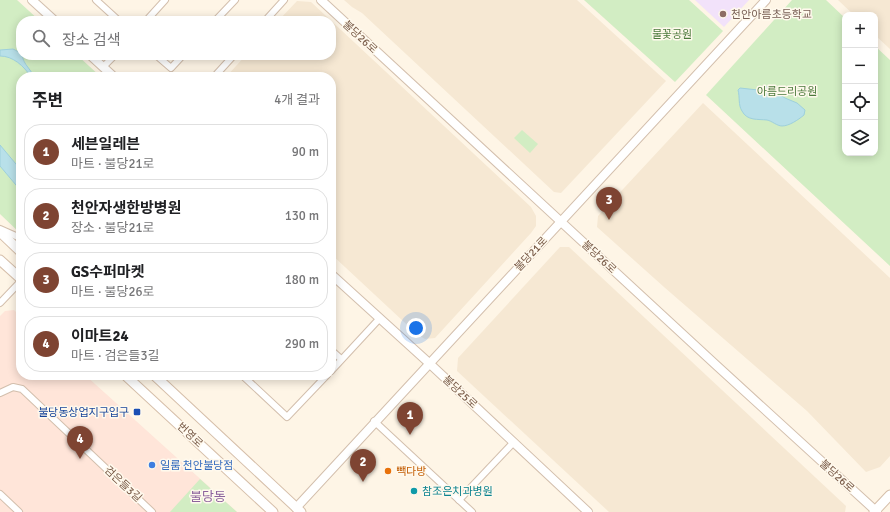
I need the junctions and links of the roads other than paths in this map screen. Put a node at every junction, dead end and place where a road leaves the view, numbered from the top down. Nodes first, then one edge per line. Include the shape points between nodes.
1 (32, 0) edge
2 (96, 0) edge
3 (165, 0) edge
4 (235, 0) edge
5 (284, 0) edge
6 (321, 0) edge
7 (766, 0) edge
8 (49, 16) edge
9 (114, 16) edge
10 (151, 16) edge
11 (220, 16) edge
12 (270, 16) edge
13 (95, 60) edge
14 (110, 60) edge
15 (162, 60) edge
16 (178, 60) edge
17 (229, 60) edge
18 (103, 67) junction
19 (108, 72) edge
20 (219, 72) edge
21 (561, 221) junction
22 (0, 229) edge
23 (0, 232) edge
24 (16, 236) edge
25 (16, 247) edge
26 (0, 260) edge
27 (16, 275) edge
28 (336, 278) edge
29 (16, 286) edge
30 (0, 304) edge
31 (380, 318) junction
32 (336, 355) edge
33 (341, 360) junction
34 (428, 363) junction
35 (336, 366) edge
36 (130, 380) edge
37 (159, 380) edge
38 (247, 380) edge
39 (322, 380) edge
40 (0, 393) edge
41 (374, 422) junction
42 (513, 443) junction
43 (0, 494) edge
44 (890, 494) edge
45 (459, 500) junction
46 (296, 510) edge
47 (876, 511) edge
48 (19, 512) edge
49 (152, 512) edge
50 (273, 512) edge
51 (472, 512) edge
52 (588, 512) edge

1 - 8 street
2 - 9 street
3 - 10 street
4 - 11 street
5 - 12 street
6 - 21 street, 불당26로
7 - 21 street, 불당21로
13 - 18 street
14 - 18 street
15 - 16 street via 171,68
17 - 20 street
18 - 19 street
21 - 34 street, 불당21로
21 - 47 street, 불당26로
22 - 24 street
23 - 25 main road
26 - 27 main road
28 - 31 street, 불당25로
29 - 30 street
31 - 33 street
31 - 34 street, 불당25로
32 - 33 street
33 - 35 street
34 - 41 street, 불당21로
34 - 42 street, 불당25로
36 - 50 main road, 번영로
37 - 46 main road, 번영로
38 - 39 street via 287,418
40 - 49 street, 검은들3길 via 13,387 22,389
41 - 45 street
41 - 46 street, 불당21로
42 - 45 street
42 - 52 street, 불당25로
43 - 48 street
44 - 47 main road
45 - 51 street

